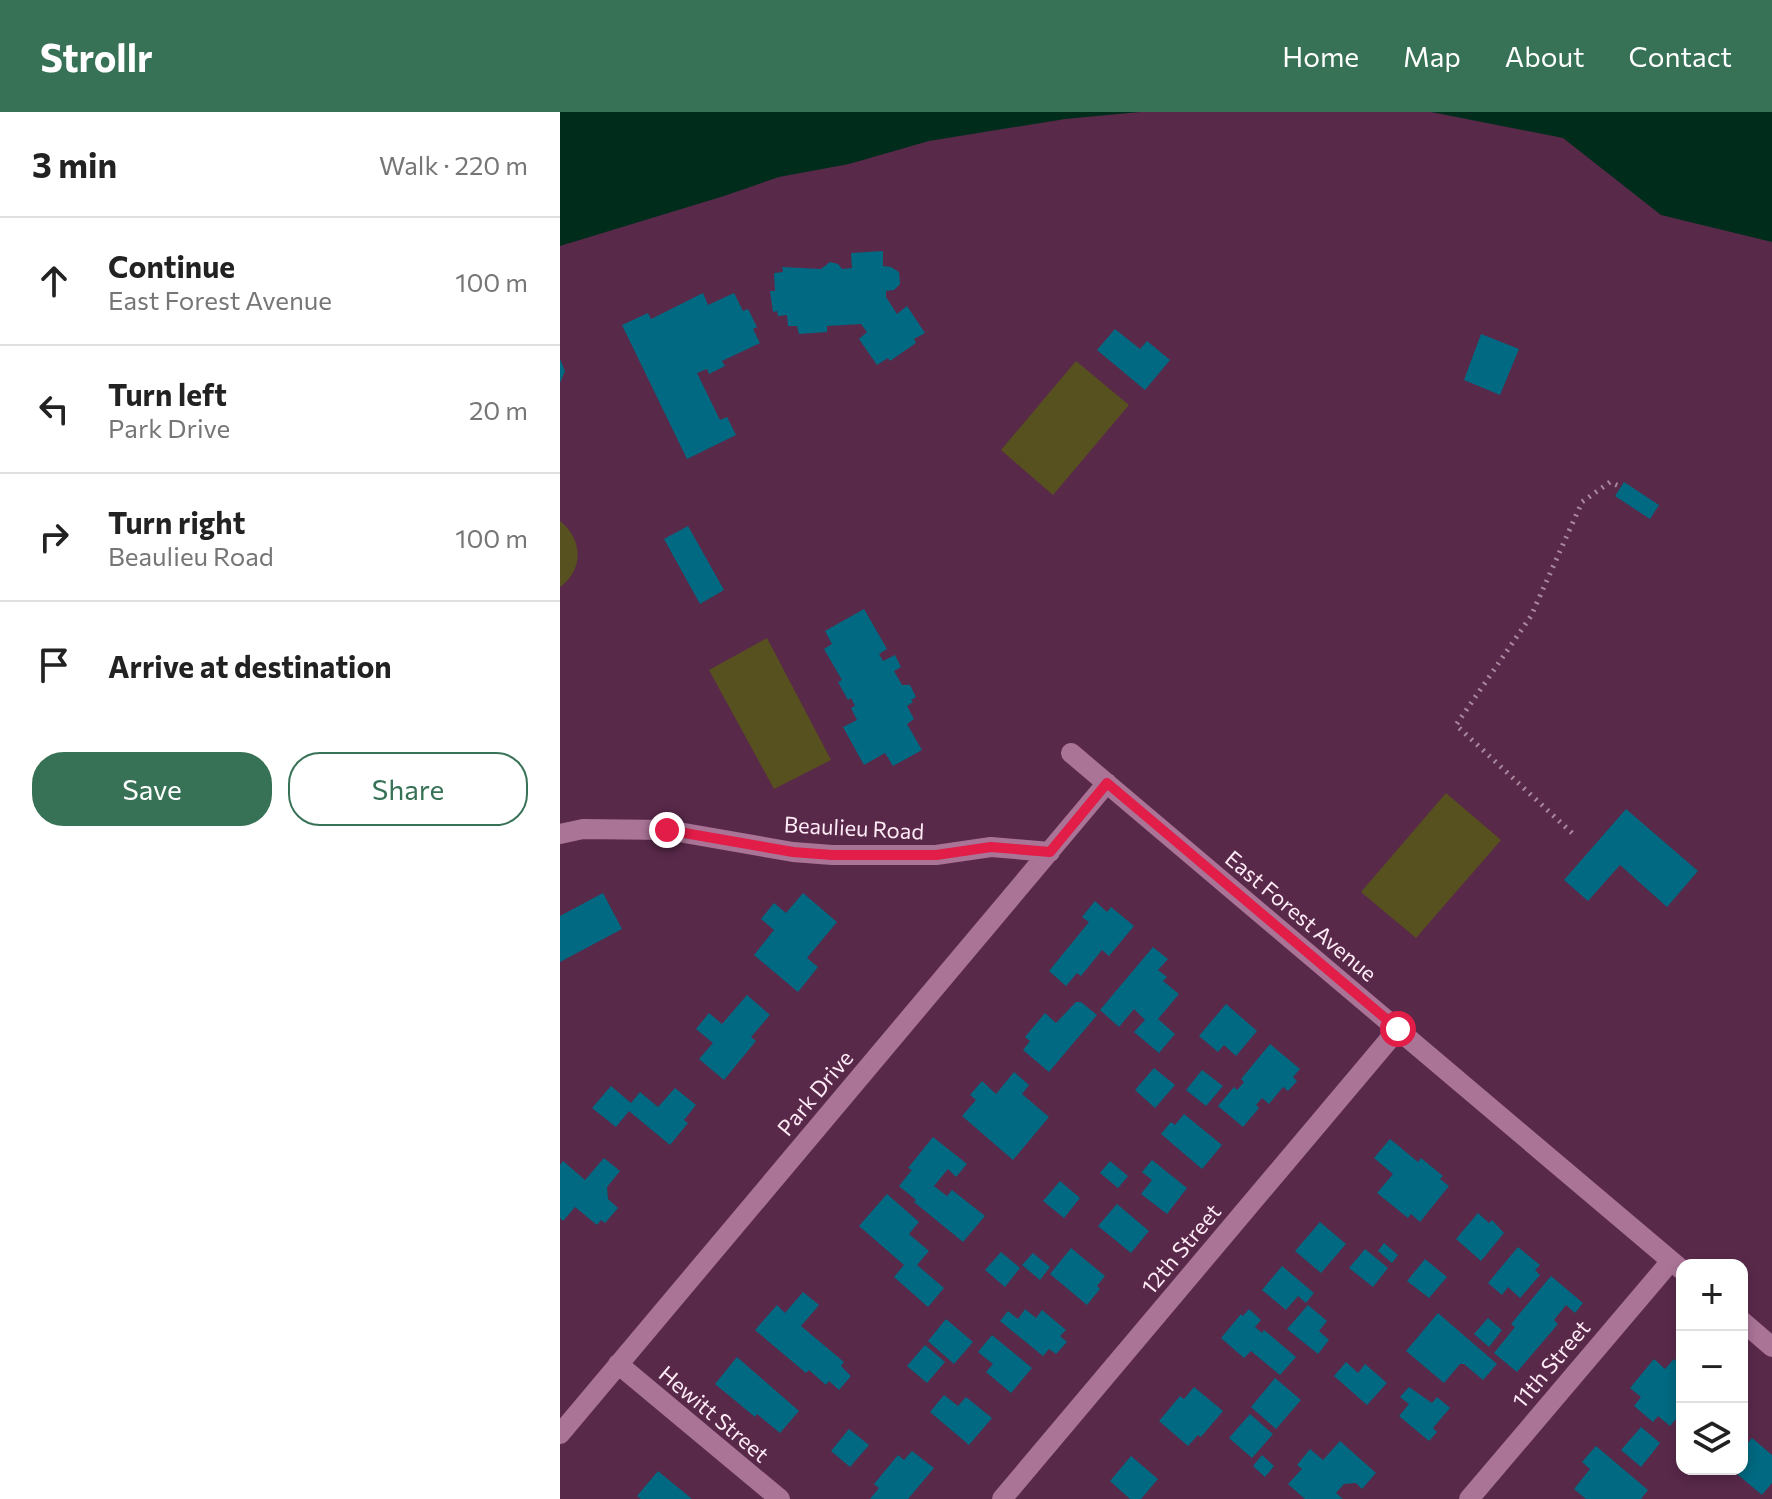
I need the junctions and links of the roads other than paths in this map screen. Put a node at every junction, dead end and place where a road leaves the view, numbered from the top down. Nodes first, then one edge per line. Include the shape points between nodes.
1 (1071, 753) dead end
2 (1107, 783) junction
3 (560, 834) edge
4 (1050, 852) junction
5 (1398, 1029) junction
6 (1676, 1266) edge
7 (1748, 1326) edge
8 (1772, 1347) edge
9 (618, 1364) junction
10 (560, 1434) edge
11 (780, 1499) edge
12 (1002, 1499) edge
13 (1469, 1499) edge

1 - 2 street, East Forest Avenue
2 - 4 street, Park Drive
2 - 5 street, East Forest Avenue
3 - 4 street, Beaulieu Road via 583,829 667,830 832,855 936,855 991,847
4 - 9 street, Park Drive
5 - 6 street, East Forest Avenue
5 - 12 street, 12th Street
6 - 13 street, 11th Street
7 - 8 street
9 - 10 street, Park Drive
9 - 11 street, Hewitt Street

